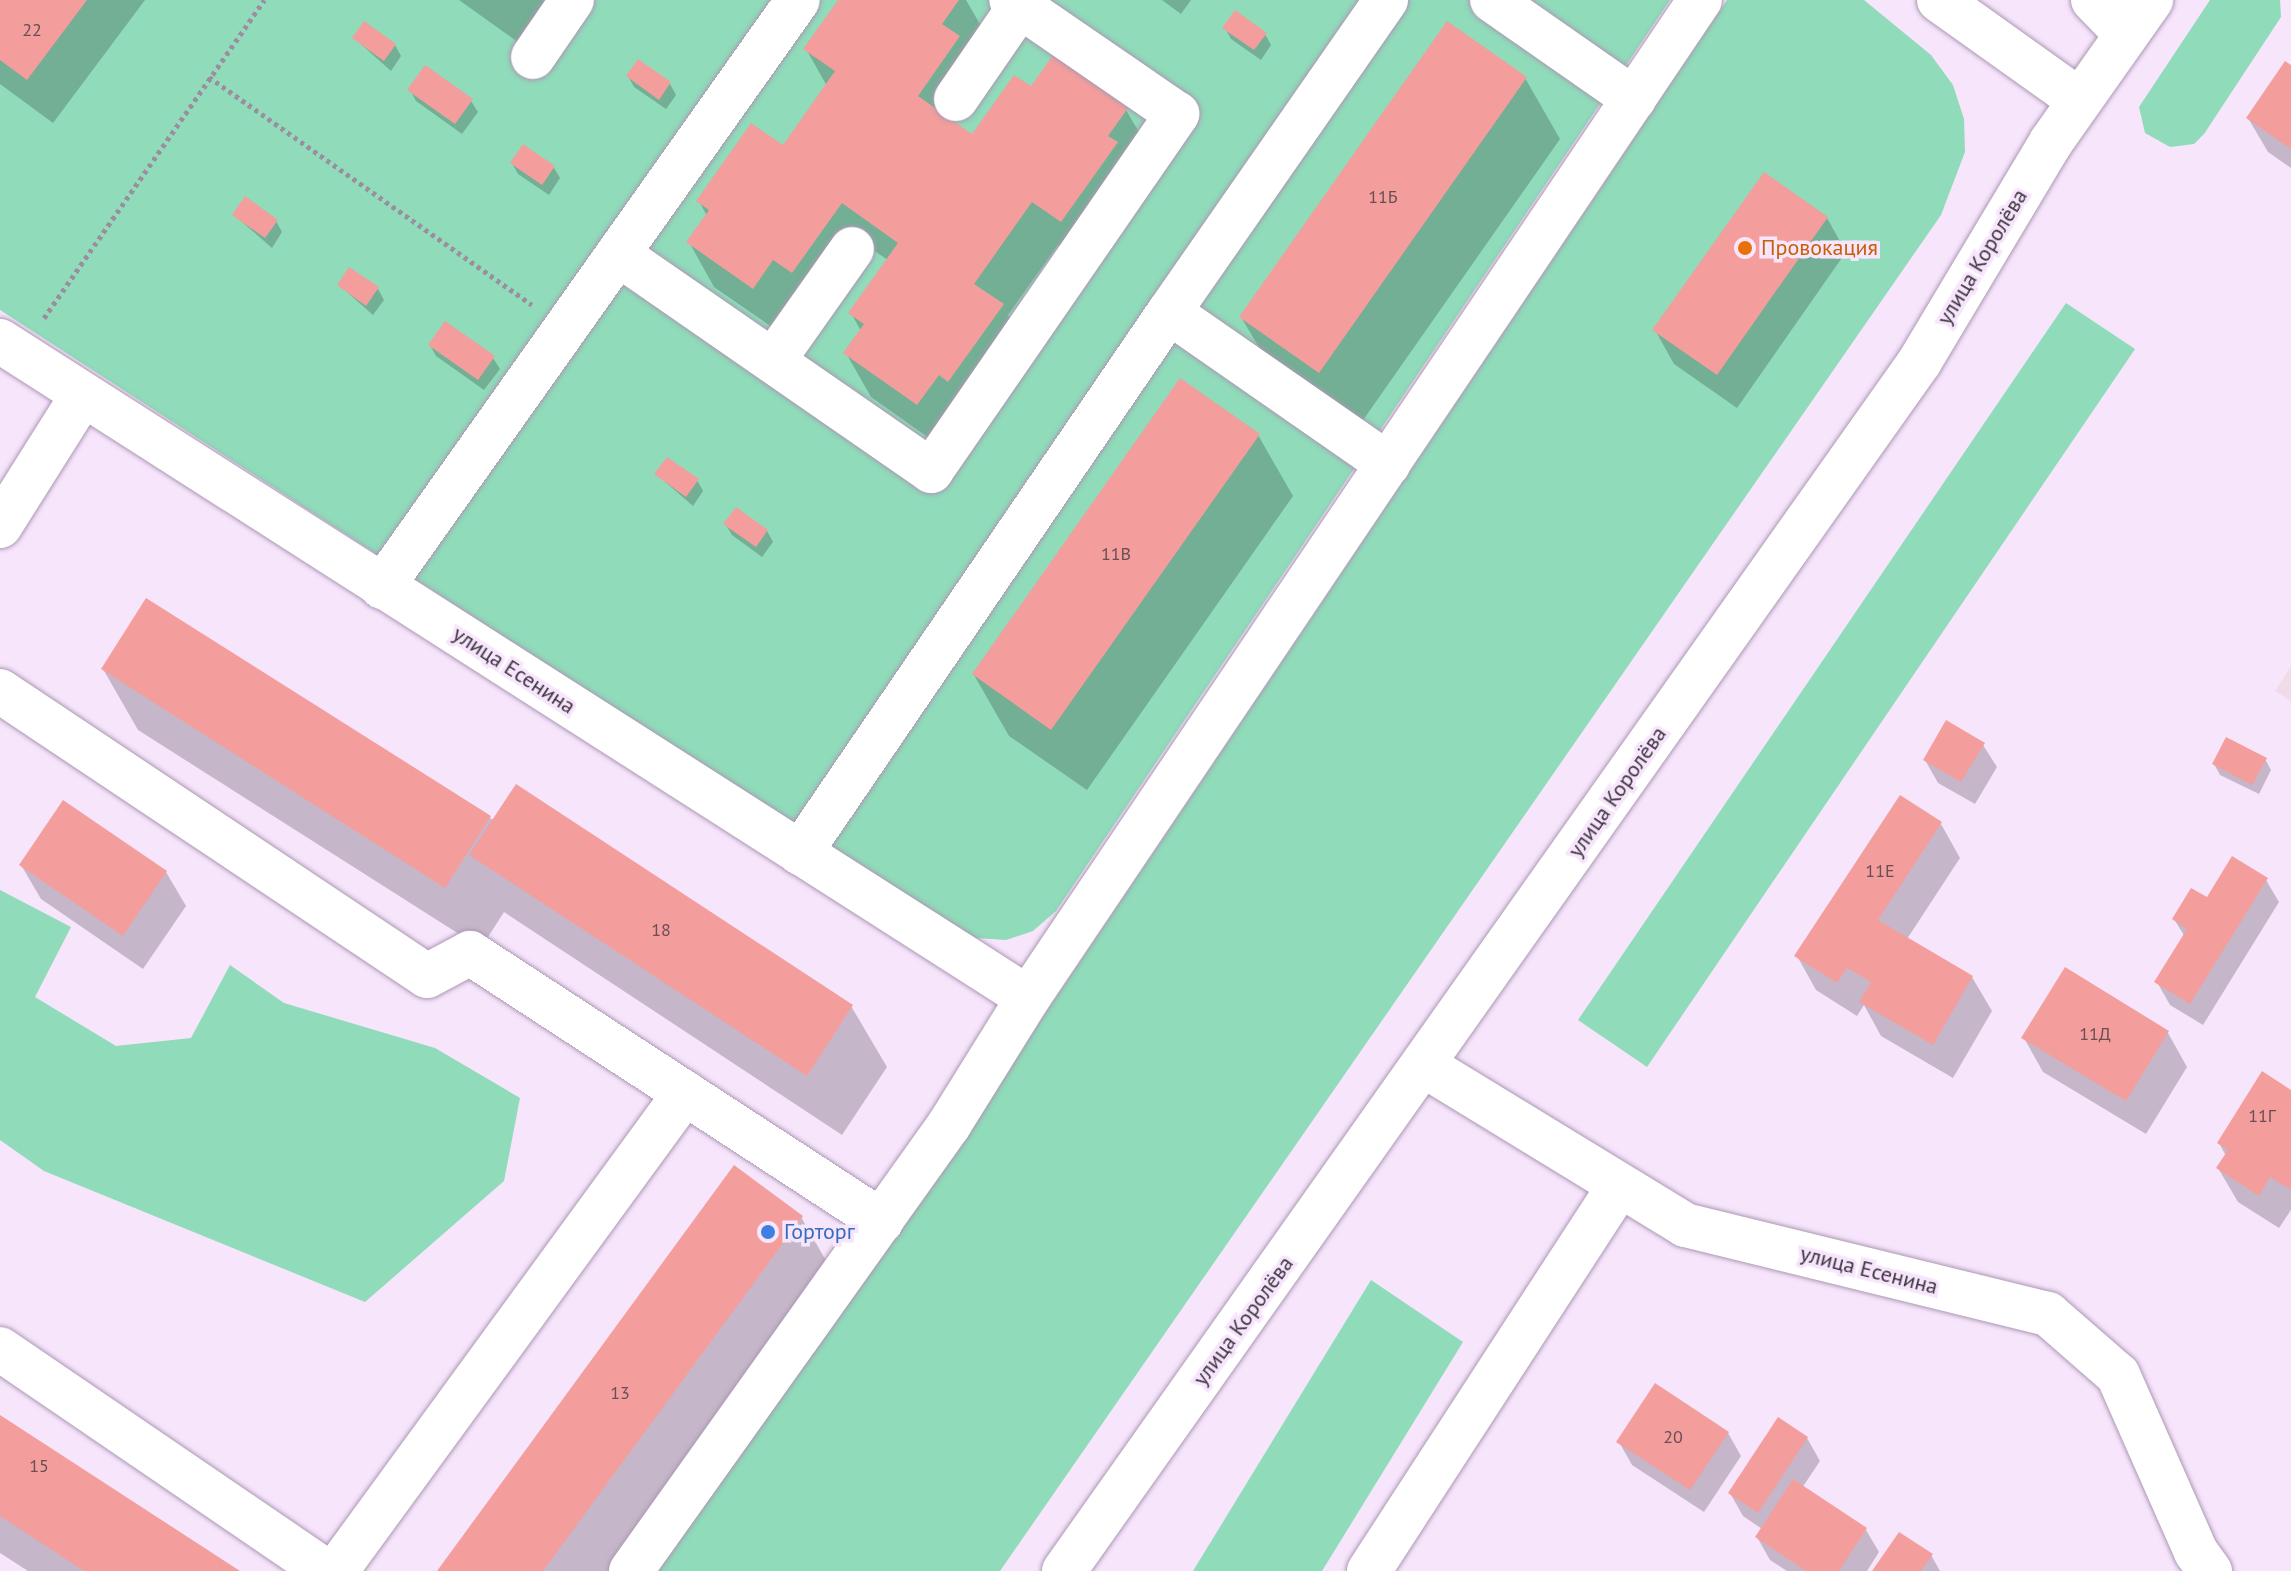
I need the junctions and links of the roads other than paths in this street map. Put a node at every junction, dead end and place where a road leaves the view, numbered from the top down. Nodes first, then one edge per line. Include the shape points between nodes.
1 (572, 0) edge
2 (798, 0) edge
3 (1386, 0) edge
4 (1492, 0) edge
5 (1700, 0) edge
6 (1939, 0) edge
7 (2093, 0) edge
8 (2151, 0) edge
9 (1016, 3) edge
10 (2126, 34) junction
11 (533, 57) dead end
12 (956, 99) dead end
13 (1634, 99) junction
14 (2079, 100) junction
15 (852, 249) dead end
16 (618, 254) junction
17 (1169, 312) junction
18 (10, 348) edge
19 (773, 361) junction
20 (82, 396) junction
21 (1388, 464) junction
22 (0, 526) edge
23 (382, 587) junction
24 (0, 691) edge
25 (800, 853) junction
26 (1028, 998) junction
27 (1425, 1066) junction
28 (685, 1093) junction
29 (1618, 1188) junction
30 (881, 1221) junction
31 (0, 1349) edge
32 (325, 1571) edge
33 (336, 1571) edge
34 (631, 1571) edge
35 (1064, 1571) edge
36 (1369, 1571) edge
37 (2210, 1571) edge

1 - 11 street
2 - 16 street
3 - 17 street
4 - 13 street
5 - 13 street
6 - 14 street
7 - 10 street
8 - 10 street, улица Королёва
9 - 12 street
9 - 19 street via 1177,114 931,471
10 - 14 street, улица Королёва
13 - 21 street
14 - 27 street, улица Королёва via 1920,361
15 - 19 street
16 - 19 street
16 - 23 street
17 - 21 street
17 - 25 street
18 - 20 street, улица Есенина
20 - 22 street
20 - 23 street, улица Есенина
21 - 26 street
23 - 25 street, улица Есенина
24 - 28 street via 427,976 470,953
25 - 26 street, улица Есенина
26 - 30 street
27 - 29 street, улица Есенина
27 - 35 street, улица Королёва
28 - 30 street
28 - 33 street
29 - 36 street
29 - 37 street, улица Есенина via 1685,1225 2048,1314 2118,1375 2196,1552
30 - 34 street
31 - 32 street

